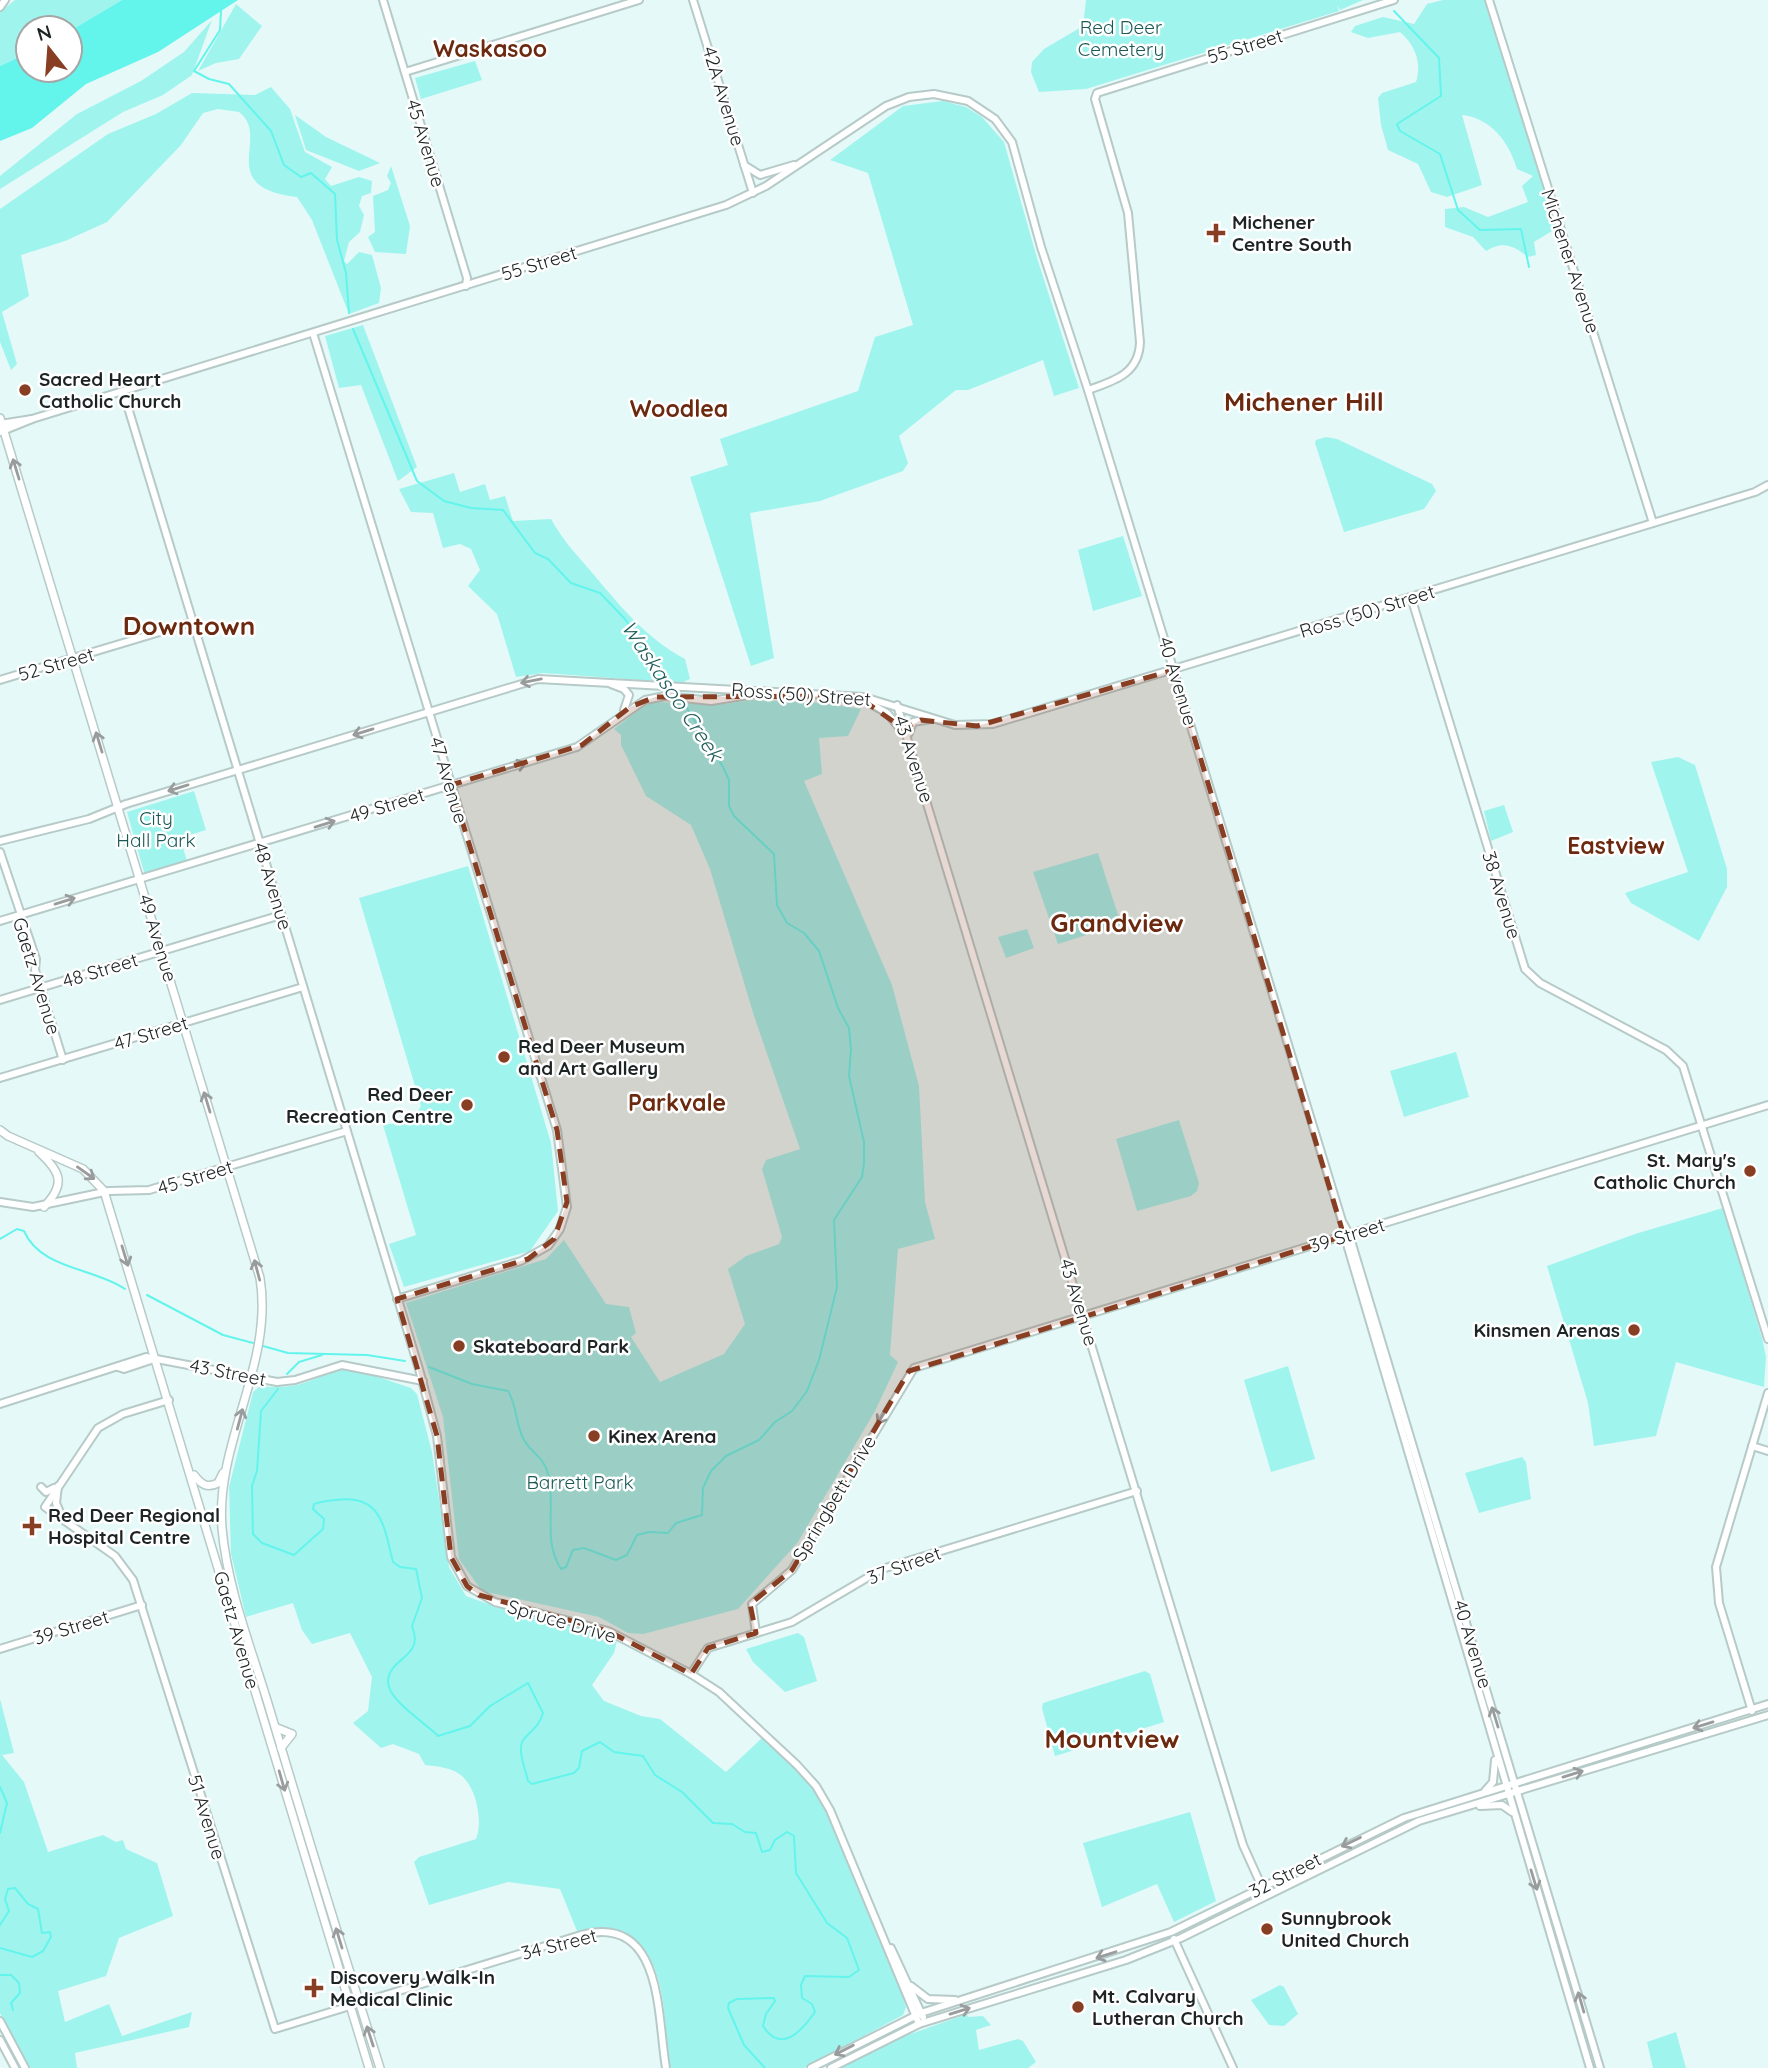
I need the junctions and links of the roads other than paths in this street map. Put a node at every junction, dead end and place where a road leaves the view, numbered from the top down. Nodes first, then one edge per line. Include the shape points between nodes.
1 (5, 0) edge
2 (383, 0) edge
3 (639, 0) edge
4 (693, 0) edge
5 (1395, 0) edge
6 (1489, 0) edge
7 (0, 7) edge
8 (405, 72) junction
9 (1012, 142) joint
10 (803, 162) junction
11 (744, 165) junction
12 (753, 193) junction
13 (467, 286) junction
14 (313, 333) junction
15 (1088, 390) junction
16 (123, 391) junction
17 (1, 426) edge
18 (1768, 487) edge
19 (1653, 523) junction
20 (1412, 597) junction
21 (193, 622) junction
22 (73, 659) junction
23 (1174, 670) junction
24 (0, 680) edge
25 (599, 681) junction
26 (701, 687) junction
27 (765, 693) junction
28 (857, 696) junction
29 (690, 699) junction
30 (721, 699) junction
31 (897, 705) junction
32 (428, 711) junction
33 (620, 716) junction
34 (934, 719) junction
35 (908, 739) junction
36 (237, 770) junction
37 (451, 785) junction
38 (118, 807) junction
39 (0, 841) edge
40 (260, 843) junction
41 (0, 852) edge
42 (140, 879) junction
43 (19, 915) junction
44 (281, 915) junction
45 (0, 921) edge
46 (162, 951) junction
47 (303, 987) junction
48 (41, 988) junction
49 (0, 1000) edge
50 (183, 1023) junction
51 (62, 1060) junction
52 (0, 1079) edge
53 (1768, 1105) edge
54 (1703, 1125) junction
55 (0, 1130) edge
56 (347, 1131) junction
57 (33, 1147) junction
58 (63, 1160) junction
59 (227, 1167) junction
60 (59, 1182) junction
61 (104, 1191) junction
62 (0, 1202) edge
63 (44, 1207) junction
64 (1346, 1235) junction
65 (397, 1299) junction
66 (1084, 1315) junction
67 (1768, 1339) edge
68 (156, 1358) junction
69 (925, 1363) joint
70 (251, 1377) junction
71 (423, 1381) junction
72 (1768, 1393) edge
73 (169, 1399) junction
74 (0, 1404) edge
75 (1752, 1446) junction
76 (1768, 1451) edge
77 (229, 1461) junction
78 (190, 1469) junction
79 (58, 1484) junction
80 (41, 1487) dead end
81 (1137, 1491) junction
82 (66, 1522) junction
83 (142, 1605) junction
84 (756, 1633) junction
85 (0, 1649) edge
86 (691, 1674) junction
87 (1768, 1704) edge
88 (1752, 1709) junction
89 (1768, 1715) edge
90 (1755, 1719) junction
91 (275, 1726) junction
92 (1494, 1747) junction
93 (281, 1748) junction
94 (1515, 1783) junction
95 (1506, 1786) junction
96 (1517, 1791) junction
97 (1483, 1793) junction
98 (1508, 1794) junction
99 (1468, 1806) junction
100 (1514, 1815) junction
101 (1261, 1887) junction
102 (1266, 1896) junction
103 (1171, 1932) junction
104 (1174, 1941) junction
105 (888, 1943) junction
106 (908, 1982) junction
107 (964, 2000) junction
108 (359, 2003) junction
109 (351, 2006) junction
110 (918, 2014) junction
111 (0, 2021) edge
112 (922, 2023) junction
113 (275, 2029) joint
114 (0, 2040) edge
115 (15, 2068) edge
116 (25, 2068) edge
117 (371, 2068) edge
118 (380, 2068) edge
119 (666, 2068) edge
120 (811, 2068) edge
121 (831, 2068) edge
122 (1233, 2068) edge
123 (1590, 2068) edge
124 (1600, 2068) edge

1 - 7 street
2 - 8 street, 45 Avenue
3 - 8 street
4 - 11 street, 42A Avenue
5 - 15 street, 55 Street via 1097,93 1128,215 1140,335 1132,368
6 - 19 street, Michener Avenue
8 - 13 street, 45 Avenue
9 - 10 street, 55 Street via 995,119 968,101 923,94 886,106
9 - 15 street, 40 Avenue
10 - 11 street via 760,176
10 - 12 street, 55 Street
11 - 12 street, 42A Avenue
12 - 13 street, 55 Street
13 - 14 street, 55 Street
14 - 16 street, 55 Street
14 - 32 street, 47 Avenue
15 - 23 street, 40 Avenue
16 - 17 street, 55 Street
16 - 21 street, 48 Avenue
22 -> 17 main road, 49 Avenue
18 - 19 street, Ross (50) Street
19 - 20 street, Ross (50) Street
20 - 23 street, Ross (50) Street
20 - 54 street, 38 Avenue via 1525,969 1540,983 1673,1055 1686,1073
21 - 22 street, 52 Street
21 - 36 street, 48 Avenue
22 - 24 street, 52 Street
38 -> 22 main road, 49 Avenue
23 - 34 street, Ross (50) Street via 993,724 965,726
23 - 64 street, 40 Avenue
25 - 26 street, Ross (50) Street
25 -> 32 street, Ross (50) Street via 531,680
25 - 33 street via 628,693 629,702
26 - 27 street, Ross (50) Street
26 - 29 street
26 - 30 street via 709,697
27 - 28 street, Ross (50) Street
27 - 30 street, 49 Street
28 - 31 street, Ross (50) Street
28 - 35 street via 889,714
29 - 30 street, 49 Street
29 - 33 street, 49 Street via 645,700
31 - 34 street, Ross (50) Street
31 - 35 street, 43 Avenue
32 -> 36 street, Ross (50) Street
32 - 37 street, 47 Avenue
37 -> 33 street, 49 Street via 582,745
34 - 35 street via 913,722
35 - 66 street, 43 Avenue
36 -> 38 street, Ross (50) Street
36 - 40 street, 48 Avenue
40 -> 37 street, 49 Street
37 - 65 street, 47 Avenue via 556,1130 567,1197 560,1229 548,1246 528,1259
38 - 39 street, Ross (50) Street via 89,819
38 - 42 main road, 49 Avenue
40 - 42 street, 49 Street
40 - 44 street, 48 Avenue
41 - 43 street, Gaetz Avenue
43 -> 42 street, 49 Street
42 - 46 main road, 49 Avenue
43 - 45 street, 49 Street
43 - 48 street, Gaetz Avenue via 36,959
44 - 46 street, 48 Street
44 - 47 street, 48 Avenue
46 - 48 street, 48 Street
46 - 50 main road, 49 Avenue
47 - 50 street, 47 Street
47 - 56 street, 48 Avenue
48 - 49 street, 48 Street
48 - 51 street, Gaetz Avenue
50 - 51 street, 47 Street
59 -> 50 main road, 49 Avenue
51 - 52 street, 47 Street
53 - 54 street, 39 Street
54 - 64 street, 39 Street
54 - 67 street, 38 Avenue
55 - 57 main road
56 - 59 street, 45 Street
56 - 65 street, 48 Avenue
57 - 58 main road
57 - 60 main road via 53,1166
58 - 60 main road
58 -> 61 main road via 89,1172
59 - 61 street, 45 Street via 149,1190
70 -> 59 main road, 49 Avenue via 261,1337 260,1278
60 - 63 main road via 56,1194
61 - 63 street, 45 Street
61 -> 68 main road, Gaetz Avenue
62 - 63 street, 45 Street
64 - 66 street, 39 Street
64 - 92 street, 40 Avenue
94 -> 64 street, 40 Avenue
65 - 71 street, 48 Avenue
66 - 69 street, 39 Street
66 - 81 street, 43 Avenue
68 - 70 street, 43 Street
68 - 73 main road, Gaetz Avenue
68 - 74 street, 43 Street via 141,1357
69 -> 84 street, Springbett Drive via 905,1378 792,1570 752,1604
70 - 71 street, 43 Street via 288,1381 342,1365
77 -> 70 main road, 49 Avenue
71 - 86 street, Spruce Drive via 439,1446 451,1557 467,1586 495,1602 608,1631
72 - 75 street
73 - 78 main road, Gaetz Avenue
73 - 79 street via 104,1424
75 - 76 street
75 - 88 street via 1716,1574 1719,1603
77 - 78 main road via 212,1486 201,1483
77 - 91 main road, Gaetz Avenue via 223,1487 224,1542
78 -> 109 main road, Gaetz Avenue
79 - 80 street via 49,1491
79 - 82 street via 56,1503
79 - 82 street, 51 Avenue via 45,1507
81 - 84 street, 37 Street via 881,1569 797,1619
81 - 101 street, 43 Avenue via 1243,1846
82 - 83 street, 51 Avenue via 123,1564
83 - 85 street, 39 Street
83 - 113 street, 51 Avenue
84 - 86 street, 37 Street via 708,1648
86 - 105 street, Spruce Drive via 719,1692 816,1786
87 - 88 street, 32 Street
88 - 90 street
88 -> 94 street, 32 Street
89 - 90 street, 32 Street
96 -> 90 street, 32 Street
91 - 93 main road, Gaetz Avenue
91 - 93 main road via 292,1734
92 - 95 street, 40 Avenue
92 - 97 street via 1493,1782
108 -> 93 main road, Gaetz Avenue
94 - 95 street, 32 Street
94 - 96 street, 40 Avenue
95 - 97 street, 32 Street
95 - 98 street, 40 Avenue
96 - 98 street, 32 Street
124 -> 96 street, 40 Avenue
97 -> 101 street, 32 Street via 1391,1824
98 - 99 street, 32 Street
98 - 100 street, 40 Avenue
99 - 100 street via 1502,1805
99 - 102 street, 32 Street via 1392,1832
100 -> 123 street, 40 Avenue
101 - 102 street, 43 Avenue
101 - 103 street, 32 Street
102 - 104 street, 32 Street
103 - 104 street
103 -> 107 street, 32 Street
112 -> 104 street, 32 Street
104 - 122 street
105 - 106 street, Spruce Drive
105 - 110 street, Spruce Drive
106 - 107 street via 928,1999
106 - 110 street, Spruce Drive
107 - 110 street, 32 Street
108 - 109 street, 34 Street
118 -> 108 main road, Gaetz Avenue
108 - 119 street, 34 Street via 587,1933 612,1934 640,1950 653,1974
109 - 113 street, 34 Street
109 - 117 main road, Gaetz Avenue
110 - 112 street, Spruce Drive
110 -> 120 street, 32 Street
111 - 116 street
112 - 121 street, 32 Street
114 - 115 street

